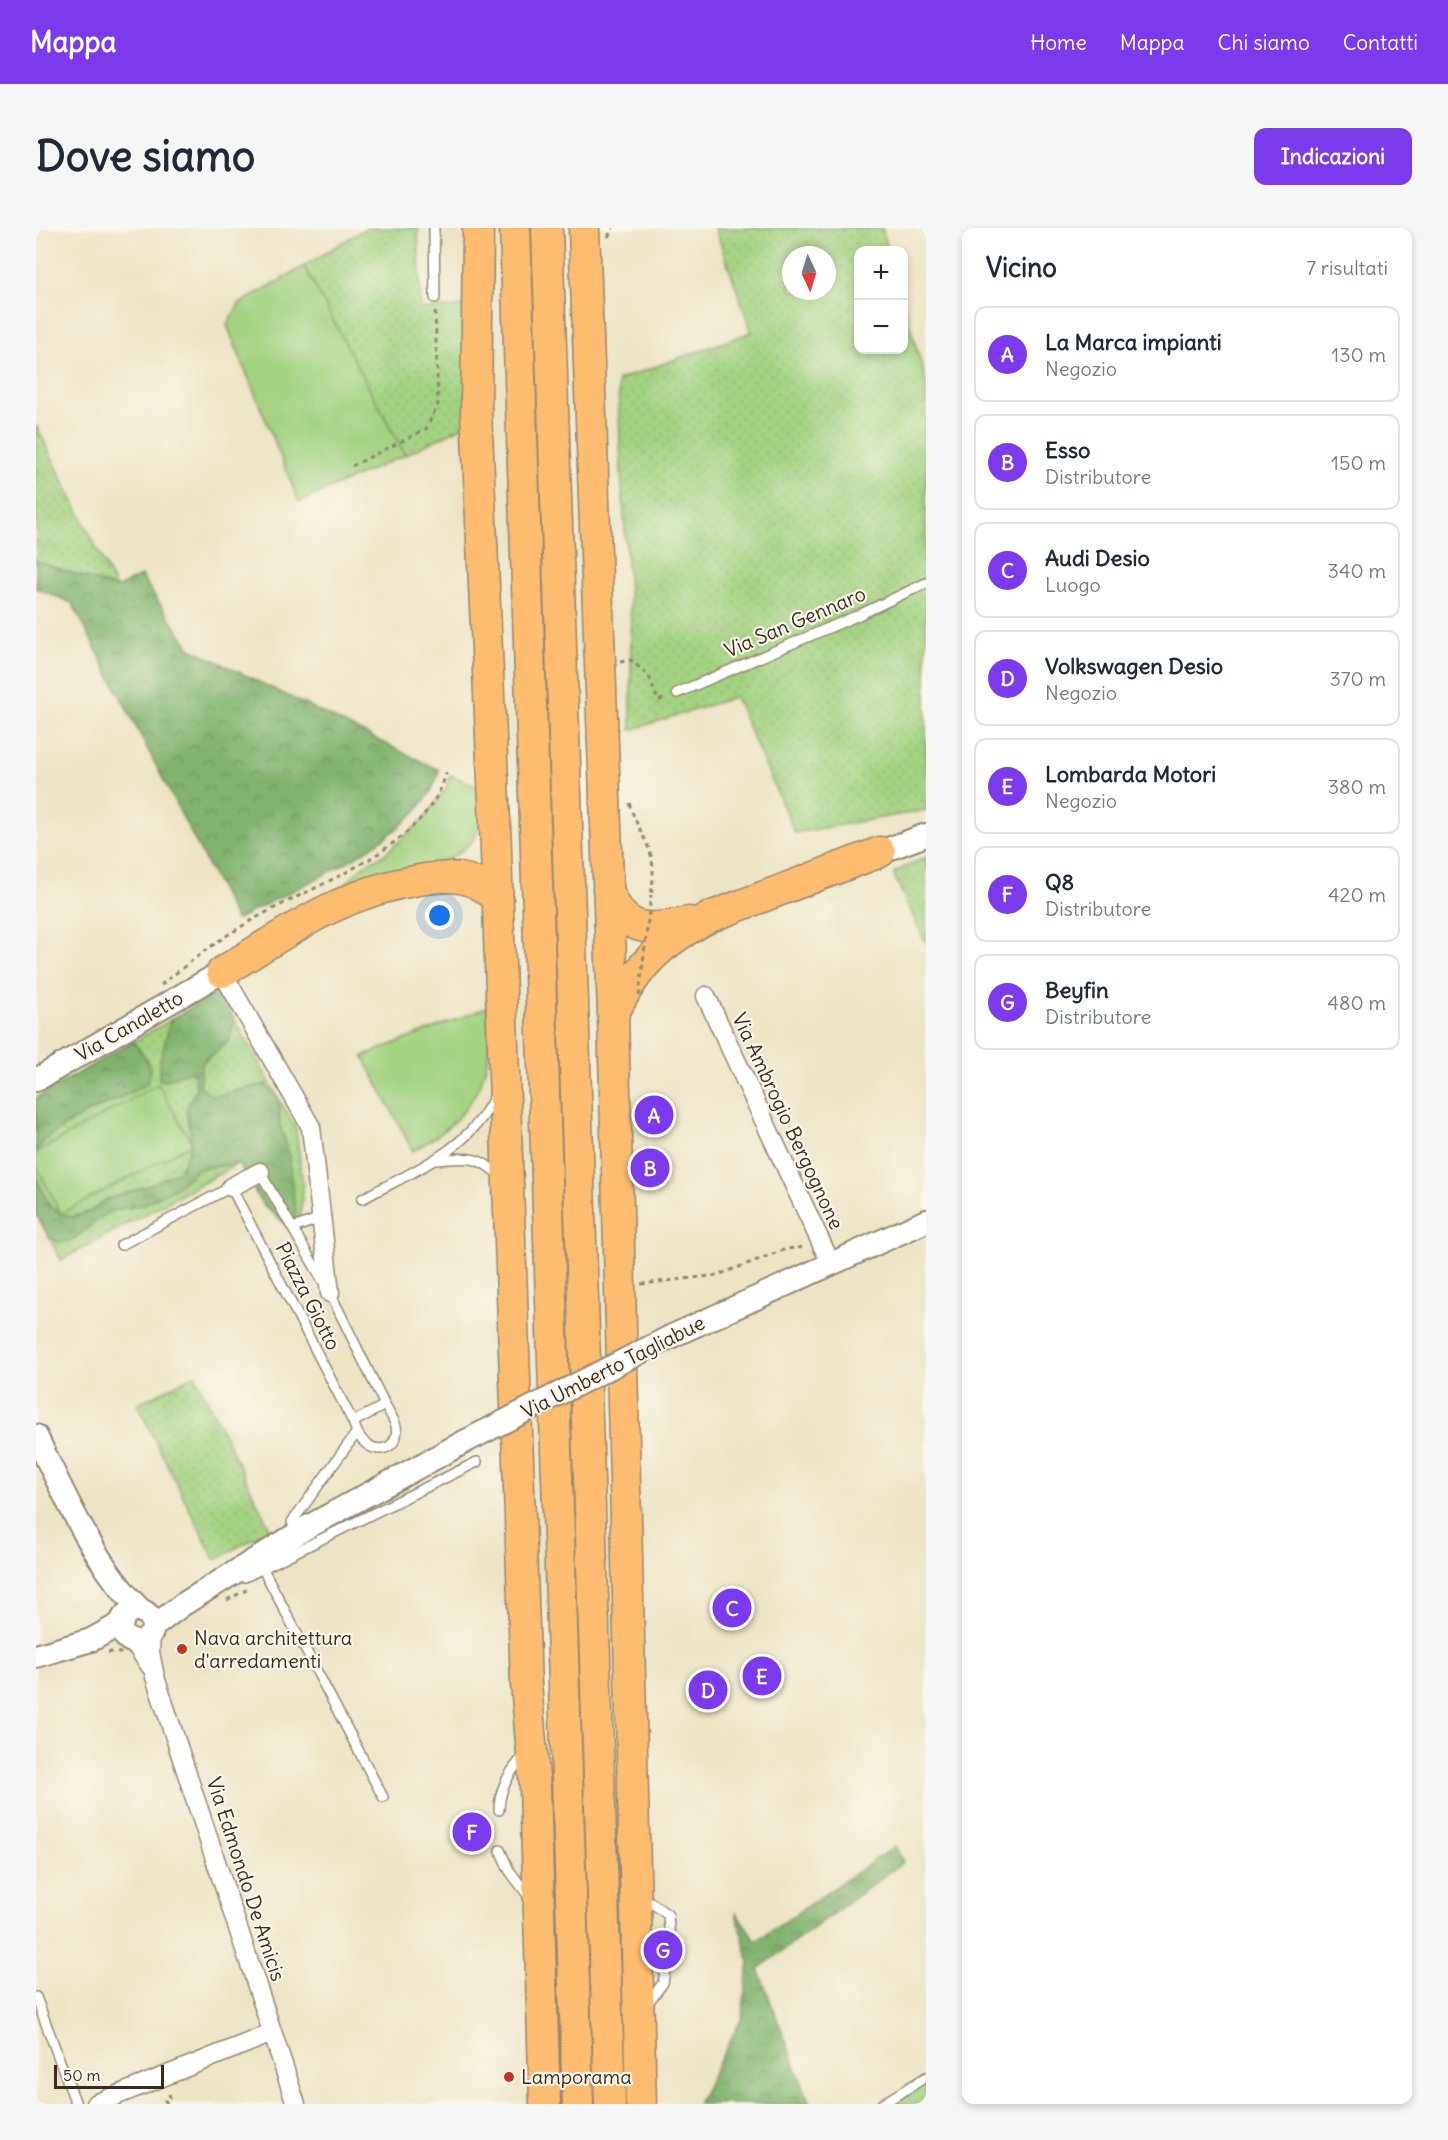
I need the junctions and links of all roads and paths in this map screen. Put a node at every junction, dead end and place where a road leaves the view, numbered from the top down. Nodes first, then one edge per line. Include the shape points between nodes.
1 (434, 228) edge
2 (515, 228) edge
3 (547, 228) edge
4 (584, 228) edge
5 (476, 237) edge
6 (435, 298) joint
7 (352, 466) dead end
8 (926, 583) edge
9 (619, 662) dead end
10 (677, 693) joint
11 (446, 773) dead end
12 (495, 824) junction
13 (926, 835) edge
14 (880, 852) joint
15 (444, 876) junction
16 (606, 884) junction
17 (651, 895) dead end
18 (498, 900) junction
19 (710, 917) junction
20 (222, 972) junction
21 (158, 987) dead end
22 (639, 996) dead end
23 (706, 996) dead end
24 (613, 1015) junction
25 (504, 1073) junction
26 (36, 1080) edge
27 (434, 1160) junction
28 (260, 1172) joint
29 (231, 1187) junction
30 (510, 1190) junction
31 (362, 1199) dead end
32 (321, 1218) junction
33 (926, 1221) edge
34 (293, 1228) junction
35 (121, 1245) dead end
36 (812, 1251) dead end
37 (831, 1264) junction
38 (638, 1285) dead end
39 (330, 1293) junction
40 (385, 1405) junction
41 (353, 1422) junction
42 (357, 1432) junction
43 (36, 1436) edge
44 (477, 1462) dead end
45 (304, 1531) junction
46 (264, 1569) junction
47 (184, 1604) junction
48 (138, 1626) junction
49 (36, 1656) edge
50 (532, 1748) junction
51 (383, 1797) dead end
52 (499, 1810) dead end
53 (500, 1850) dead end
54 (633, 1890) junction
55 (538, 1908) junction
56 (670, 1940) dead end
57 (667, 1960) dead end
58 (36, 1997) edge
59 (638, 2015) junction
60 (272, 2033) junction
61 (926, 2077) edge
62 (76, 2104) edge
63 (95, 2104) edge
64 (296, 2104) edge
65 (545, 2104) edge
66 (578, 2104) edge
67 (610, 2104) edge
68 (641, 2104) edge
69 (882, 2104) edge

1 - 6 lane
2 - 66 highway
3 - 67 highway
4 - 16 highway
5 - 12 highway via 476,412
6 - 7 path via 435,415 426,429
8 - 10 lane, Via San Gennaro
9 - 10 path via 631,660 649,676 658,701
11 - 21 path via 423,816 382,851 239,927
12 - 15 highway via 482,848
12 - 18 highway
13 - 14 street
14 - 19 highway
15 - 18 highway via 486,887
15 - 20 highway via 356,895
16 - 19 highway via 614,906 630,923 653,929
16 - 24 highway
17 - 22 path, bridge
18 - 25 highway
19 - 24 highway via 664,944 642,965
20 - 26 street, Via Canaletto
20 - 32 street via 311,1127
23 - 37 street, Via Ambrogio Bergognone
24 - 54 highway
25 - 27 lane via 477,1123 463,1140
25 - 30 highway
27 - 30 lane via 465,1158 485,1162
27 - 31 lane
28 - 29 street
28 - 34 lane
29 - 35 lane
29 - 41 lane, Piazza Giotto
30 - 50 highway via 526,1684
32 - 34 lane
32 - 39 street
33 - 37 street, Via Umberto Tagliabue
34 - 39 lane
36 - 38 path via 795,1246 718,1275
37 - 45 street, Via Umberto Tagliabue, bridge via 672,1336 466,1441
39 - 40 lane
40 - 41 lane
40 - 42 lane via 395,1424 392,1442 374,1449 364,1444
41 - 42 lane
42 - 45 lane
43 - 48 street via 104,1565 123,1591
44 - 45 lane, Via Umberto Tagliabue
45 - 46 lane, Via Umberto Tagliabue
45 - 47 street, Via Umberto Tagliabue
46 - 47 lane, Via Umberto Tagliabue
46 - 51 lane
47 - 48 street, Via Umberto Tagliabue
48 - 49 street, Via Umberto Tagliabue
48 - 60 street, Via Edmondo De Amicis
50 - 52 lane via 516,1764 499,1795
50 - 55 highway
53 - 55 lane via 508,1870
54 - 56 lane via 668,1915
54 - 59 highway
55 - 65 highway
57 - 59 lane via 663,1983
58 - 62 lane
59 - 68 highway
60 - 63 street
60 - 64 street, Via Edmondo De Amicis
61 - 69 lane

